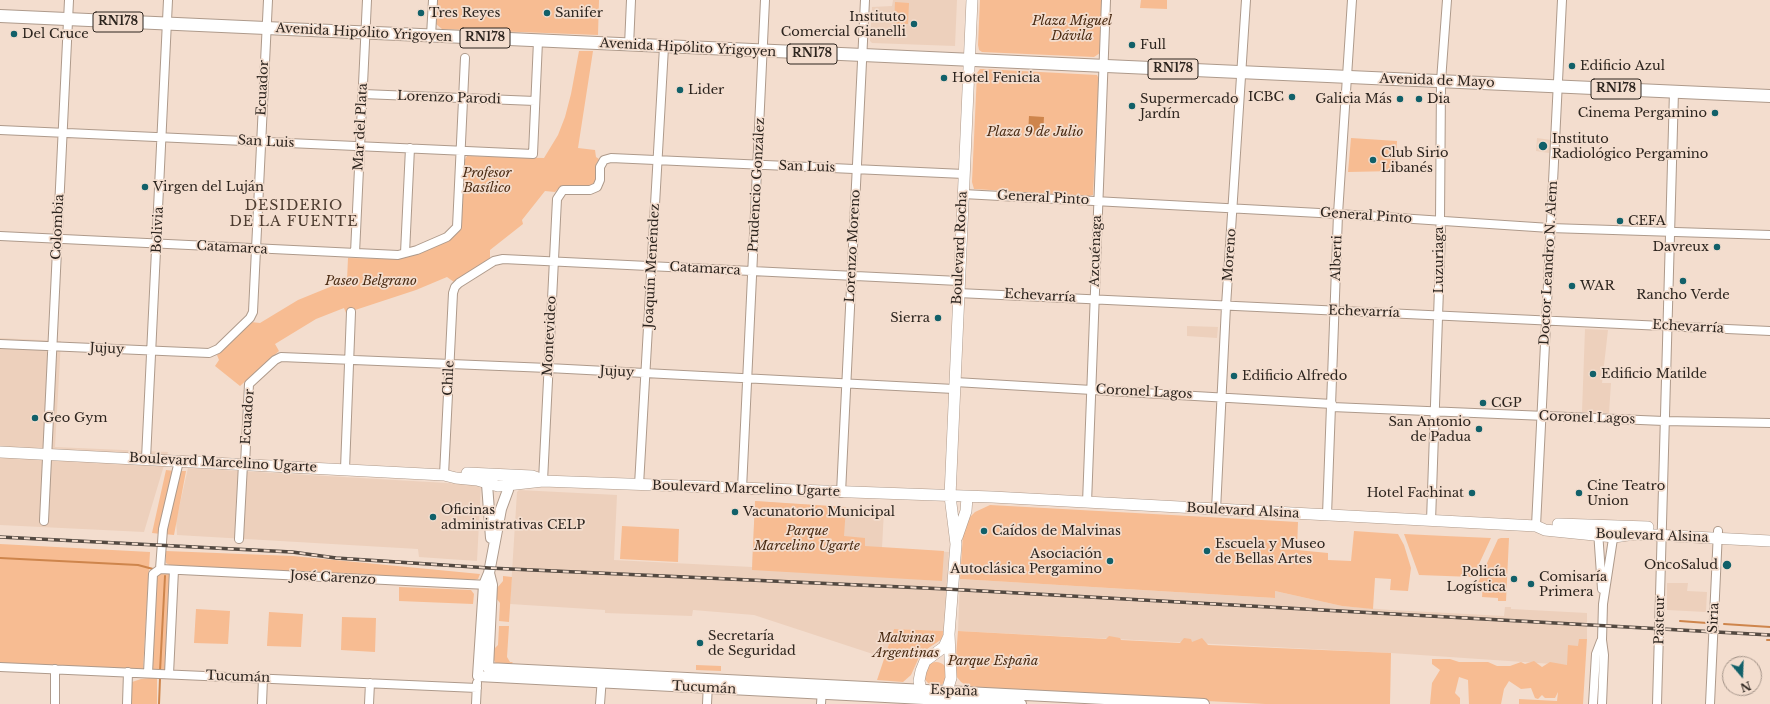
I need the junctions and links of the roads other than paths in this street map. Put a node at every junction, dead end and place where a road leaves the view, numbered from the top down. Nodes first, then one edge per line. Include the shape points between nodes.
1 (69, 0) edge
2 (168, 0) edge
3 (268, 0) edge
4 (367, 0) edge
5 (433, 0) edge
6 (632, 0) edge
7 (765, 0) edge
8 (865, 0) edge
9 (972, 0) edge
10 (1106, 0) edge
11 (1246, 0) edge
12 (1352, 0) edge
13 (1447, 0) edge
14 (1562, 0) edge
15 (0, 16) edge
16 (68, 19) junction
17 (167, 24) junction
18 (266, 29) junction
19 (366, 33) junction
20 (432, 36) junction
21 (538, 41) junction
22 (629, 46) junction
23 (664, 47) junction
24 (763, 52) junction
25 (862, 56) junction
26 (465, 58) dead end
27 (969, 60) junction
28 (1104, 66) junction
29 (1243, 73) junction
30 (1348, 77) junction
31 (1441, 81) junction
32 (1557, 86) junction
33 (1674, 91) junction
34 (363, 94) junction
35 (1770, 96) edge
36 (462, 98) junction
37 (536, 102) junction
38 (0, 130) edge
39 (63, 132) junction
40 (162, 137) junction
41 (261, 142) junction
42 (361, 146) junction
43 (410, 148) junction
44 (460, 151) junction
45 (659, 160) junction
46 (758, 165) junction
47 (857, 169) junction
48 (964, 174) junction
49 (560, 192) joint
50 (963, 194) junction
51 (1098, 201) junction
52 (1234, 209) junction
53 (1338, 214) junction
54 (1440, 221) junction
55 (1550, 228) junction
56 (1670, 232) junction
57 (1770, 235) edge
58 (0, 236) edge
59 (58, 239) junction
60 (157, 244) junction
61 (256, 249) junction
62 (355, 253) junction
63 (405, 253) junction
64 (554, 262) junction
65 (653, 267) junction
66 (752, 271) junction
67 (852, 276) junction
68 (959, 281) junction
69 (459, 283) joint
70 (958, 293) junction
71 (1094, 299) junction
72 (1226, 306) junction
73 (1335, 311) junction
74 (351, 312) dead end
75 (1439, 315) junction
76 (1546, 320) junction
77 (1666, 326) junction
78 (1770, 331) edge
79 (0, 344) edge
80 (53, 346) junction
81 (152, 351) junction
82 (214, 352) joint
83 (279, 358) joint
84 (350, 360) junction
85 (450, 364) junction
86 (548, 368) junction
87 (646, 373) junction
88 (747, 378) junction
89 (846, 383) junction
90 (954, 385) junction
91 (1092, 389) junction
92 (1222, 396) junction
93 (1332, 406) junction
94 (1435, 412) junction
95 (1541, 416) junction
96 (1664, 421) junction
97 (1770, 423) edge
98 (0, 452) edge
99 (48, 454) junction
100 (146, 459) junction
101 (179, 461) junction
102 (244, 464) junction
103 (345, 469) junction
104 (492, 473) junction
105 (446, 475) junction
106 (507, 480) junction
107 (543, 480) junction
108 (487, 484) junction
109 (640, 485) junction
110 (742, 489) junction
111 (841, 493) junction
112 (950, 496) junction
113 (967, 497) junction
114 (1087, 503) junction
115 (1216, 510) junction
116 (1327, 516) junction
117 (44, 521) dead end
118 (1431, 521) junction
119 (1536, 526) junction
120 (1598, 530) junction
121 (1614, 531) junction
122 (1661, 532) junction
123 (1770, 534) edge
124 (1718, 535) junction
125 (239, 539) dead end
126 (1770, 541) edge
127 (956, 544) junction
128 (492, 551) junction
129 (160, 569) junction
130 (174, 570) junction
131 (488, 585) junction
132 (1603, 604) junction
133 (949, 634) junction
134 (1602, 640) junction
135 (0, 667) edge
136 (488, 668) junction
137 (55, 669) junction
138 (128, 672) junction
139 (148, 673) junction
140 (168, 674) junction
141 (478, 676) junction
142 (263, 678) junction
143 (602, 678) junction
144 (370, 683) junction
145 (708, 684) junction
146 (477, 688) junction
147 (921, 690) junction
148 (822, 694) edge
149 (945, 698) edge
150 (1052, 700) edge
151 (929, 702) edge
152 (1179, 703) edge
153 (55, 704) edge
154 (127, 704) edge
155 (262, 704) edge
156 (369, 704) edge
157 (476, 704) edge
158 (600, 704) edge
159 (707, 704) edge
160 (1021, 704) edge
161 (1204, 704) edge
162 (1593, 704) edge
163 (1602, 704) edge
164 (1656, 704) edge
165 (1710, 704) edge

1 - 16 street, Colombia
2 - 17 street, Bolivia
3 - 18 street, Ecuador
4 - 19 street, Mar del Plata
5 - 20 street
6 - 22 street
7 - 24 street, Prudencio González
8 - 25 street, Lorenzo Moreno
9 - 27 main road, Boulevard Rocha
10 - 28 street, Azcuénaga
11 - 29 street, Moreno
12 - 30 street, Alberti
13 - 31 street, Luzuriaga
14 - 32 street, Doctor Leandro N. Alem
15 - 16 main road, Avenida Hipólito Yrigoyen / RN178
16 - 17 main road, Avenida Hipólito Yrigoyen / RN178
16 - 39 street, Colombia
17 - 18 main road, Avenida Hipólito Yrigoyen / RN178
17 - 40 street, Bolivia
18 - 19 main road, Avenida Hipólito Yrigoyen / RN178
18 - 41 street, Ecuador
19 - 20 main road, Avenida Hipólito Yrigoyen / RN178
19 - 34 street, Mar del Plata
20 - 21 main road, Avenida Hipólito Yrigoyen / RN178
21 - 22 main road, Avenida Hipólito Yrigoyen / RN178
21 - 37 street
22 - 23 main road, Avenida Hipólito Yrigoyen / RN178
23 - 24 main road, Avenida Hipólito Yrigoyen / RN178
23 - 45 street, Joaquín Menéndez
24 - 25 main road, Avenida Hipólito Yrigoyen / RN178
24 - 46 street, Prudencio González
25 - 27 main road, Avenida Hipólito Yrigoyen / RN178
25 - 47 street, Lorenzo Moreno
26 - 36 street
27 - 28 main road, RN178
27 - 48 main road, Boulevard Rocha
28 - 29 main road, Avenida de Mayo / RN178
28 - 51 street, Azcuénaga
29 - 30 main road, Avenida de Mayo / RN178
29 - 52 street, Moreno
30 - 31 main road, Avenida de Mayo / RN178
30 - 53 street, Alberti
31 - 32 main road, Avenida de Mayo / RN178
31 - 54 street, Luzuriaga
32 - 33 main road, Avenida de Mayo / RN178
32 - 55 street, Doctor Leandro N. Alem
33 - 35 main road, Avenida de Mayo / RN178
33 - 56 street, Pasteur
34 - 36 street, Lorenzo Parodi
34 - 42 street, Mar del Plata
36 - 37 street, Lorenzo Parodi
36 - 44 street
37 - 44 street, San Luis via 533,154
38 - 39 street, San Luis
39 - 40 street, San Luis
39 - 59 street, Colombia
40 - 41 street, San Luis
40 - 60 street, Bolivia
41 - 42 street, San Luis
41 - 61 street, Ecuador
42 - 43 street, San Luis
42 - 62 street, Mar del Plata
43 - 44 street, San Luis
43 - 63 street
44 - 63 street, Catamarca via 457,227 446,236
45 - 46 street, San Luis
45 - 49 street, San Luis via 604,160 600,167 597,187 590,190 568,189
45 - 65 street, Joaquín Menéndez
46 - 47 street, San Luis
46 - 66 street, Prudencio González
47 - 48 street, San Luis
47 - 67 street, Lorenzo Moreno
48 - 50 main road, Boulevard Rocha
49 - 64 street, Montevideo via 557,199
50 - 51 street, General Pinto
50 - 68 main road, Boulevard Rocha
51 - 52 street, General Pinto
51 - 71 street, Azcuénaga
52 - 53 street, General Pinto
52 - 72 street, Moreno
53 - 54 street, General Pinto
53 - 73 street, Alberti
54 - 55 street, General Pinto
54 - 75 street, Luzuriaga via 1442,230
55 - 56 street, General Pinto
55 - 76 street, Doctor Leandro N. Alem
56 - 57 street, General Pinto
56 - 77 street, Pasteur
58 - 59 street, Catamarca
59 - 60 street, Catamarca
59 - 80 street, Colombia
60 - 61 street, Catamarca
60 - 81 street, Bolivia
61 - 62 street, Catamarca
61 - 82 street, Ecuador via 252,316
62 - 63 street, Catamarca
64 - 65 street, Catamarca
64 - 69 street, Catamarca via 497,260
64 - 86 street, Montevideo
65 - 66 street, Catamarca
65 - 87 street, Joaquín Menéndez
66 - 67 street, Catamarca
66 - 88 street, Prudencio González
67 - 68 street, Catamarca
67 - 89 street, Lorenzo Moreno
68 - 70 main road, Boulevard Rocha
69 - 85 street, Chile via 453,293
70 - 71 street, Echevarría
70 - 90 main road, Boulevard Rocha
71 - 72 street, Echevarría
71 - 91 street, Azcuénaga
72 - 73 street, Echevarría
72 - 92 street, Moreno
73 - 75 street, Echevarría
73 - 93 street, Alberti
74 - 84 street
75 - 76 street, Echevarría
75 - 94 street, Luzuriaga
76 - 77 street, Echevarría
76 - 95 street, Doctor Leandro N. Alem
77 - 78 street, Echevarría
77 - 96 street, Pasteur
79 - 80 street, Jujuy
80 - 81 street, Jujuy
80 - 99 street, Colombia
81 - 82 street, Jujuy
81 - 100 street, Bolivia
83 - 84 street, Jujuy
83 - 102 street, Ecuador via 249,384
84 - 85 street, Jujuy
84 - 103 street
85 - 86 street, Jujuy
85 - 105 street, Chile
86 - 87 street, Jujuy
86 - 107 street, Montevideo
87 - 88 street, Jujuy
87 - 109 street, Joaquín Menéndez
88 - 89 street, Jujuy
88 - 110 street, Prudencio González
89 - 90 street, Jujuy
89 - 111 street, Lorenzo Moreno
90 - 91 street, Coronel Lagos
90 - 112 main road, Boulevard Rocha
91 - 92 street, Coronel Lagos
91 - 114 street, Azcuénaga
92 - 93 street, Coronel Lagos
92 - 115 street, Moreno
93 - 94 street, Coronel Lagos
93 - 116 street, Alberti
94 - 95 street, Coronel Lagos
94 - 118 street, Luzuriaga
95 - 96 street, Coronel Lagos
95 - 119 street, Doctor Leandro N. Alem
96 - 97 street, Coronel Lagos
96 - 122 street, Pasteur
98 - 99 main road, Boulevard Marcelino Ugarte
99 - 100 main road, Boulevard Marcelino Ugarte
99 - 117 street, Colombia
100 - 101 main road, Boulevard Marcelino Ugarte
101 - 102 main road, Boulevard Marcelino Ugarte
101 - 129 street via 163,529
102 - 103 main road, Boulevard Marcelino Ugarte
102 - 125 street, Ecuador
103 - 105 main road, Boulevard Marcelino Ugarte
104 - 105 main road, Boulevard Marcelino Ugarte via 456,472
104 - 106 main road, Boulevard Marcelino Ugarte
104 - 108 street
105 - 108 main road, Boulevard Marcelino Ugarte
106 - 107 main road, Boulevard Marcelino Ugarte
106 - 108 main road, Boulevard Marcelino Ugarte via 498,486
106 - 128 street via 508,490
107 - 109 main road, Boulevard Marcelino Ugarte
108 - 128 street
109 - 110 main road, Boulevard Marcelino Ugarte
110 - 111 main road, Boulevard Marcelino Ugarte
111 - 112 main road, Boulevard Marcelino Ugarte
112 - 113 main road, Boulevard Alsina
112 - 127 main road, Boulevard Rocha
113 - 114 main road, Boulevard Alsina
113 - 127 main road via 966,511
114 - 115 main road, Boulevard Alsina
115 - 116 main road, Boulevard Alsina
116 - 118 main road, Boulevard Alsina
118 - 119 main road, Boulevard Alsina
119 - 120 main road, Boulevard Alsina via 1545,530
120 - 121 main road, Boulevard Alsina
120 - 132 street
121 - 122 main road, Boulevard Alsina via 1635,534
121 - 132 street
122 - 124 main road, Boulevard Alsina
122 - 164 street, Pasteur
123 - 124 main road, Boulevard Alsina
124 - 126 main road, Boulevard Alsina
124 - 165 street, Siria
127 - 133 main road
128 - 131 street
129 - 130 street, José Carenzo
129 - 139 street via 153,574
130 - 131 street, José Carenzo
130 - 140 street
131 - 136 street
131 - 141 street
132 - 134 street
133 - 147 main road via 944,647 928,658 922,666 919,681
133 - 149 main road via 951,665
134 - 162 street via 1596,654
134 - 163 street
135 - 137 street, Tucumán
136 - 141 street
136 - 143 street, Tucumán
137 - 138 street, Tucumán
137 - 153 street
138 - 139 street, Tucumán
138 - 154 street
139 - 140 street, Tucumán
140 - 142 street, Tucumán
141 - 143 street, Tucumán
141 - 146 street
142 - 144 street, Tucumán
142 - 155 street
143 - 145 street, Tucumán
143 - 158 street
144 - 146 street, Tucumán
144 - 156 street
145 - 148 street, Tucumán
145 - 159 street
146 - 157 street
147 - 148 street, Tucumán
147 - 149 street, España
147 - 151 main road
148 - 151 street, Tucumán
149 - 150 street, España
149 - 151 street, España
149 - 160 street, España
150 - 152 street, España
152 - 161 street, España

